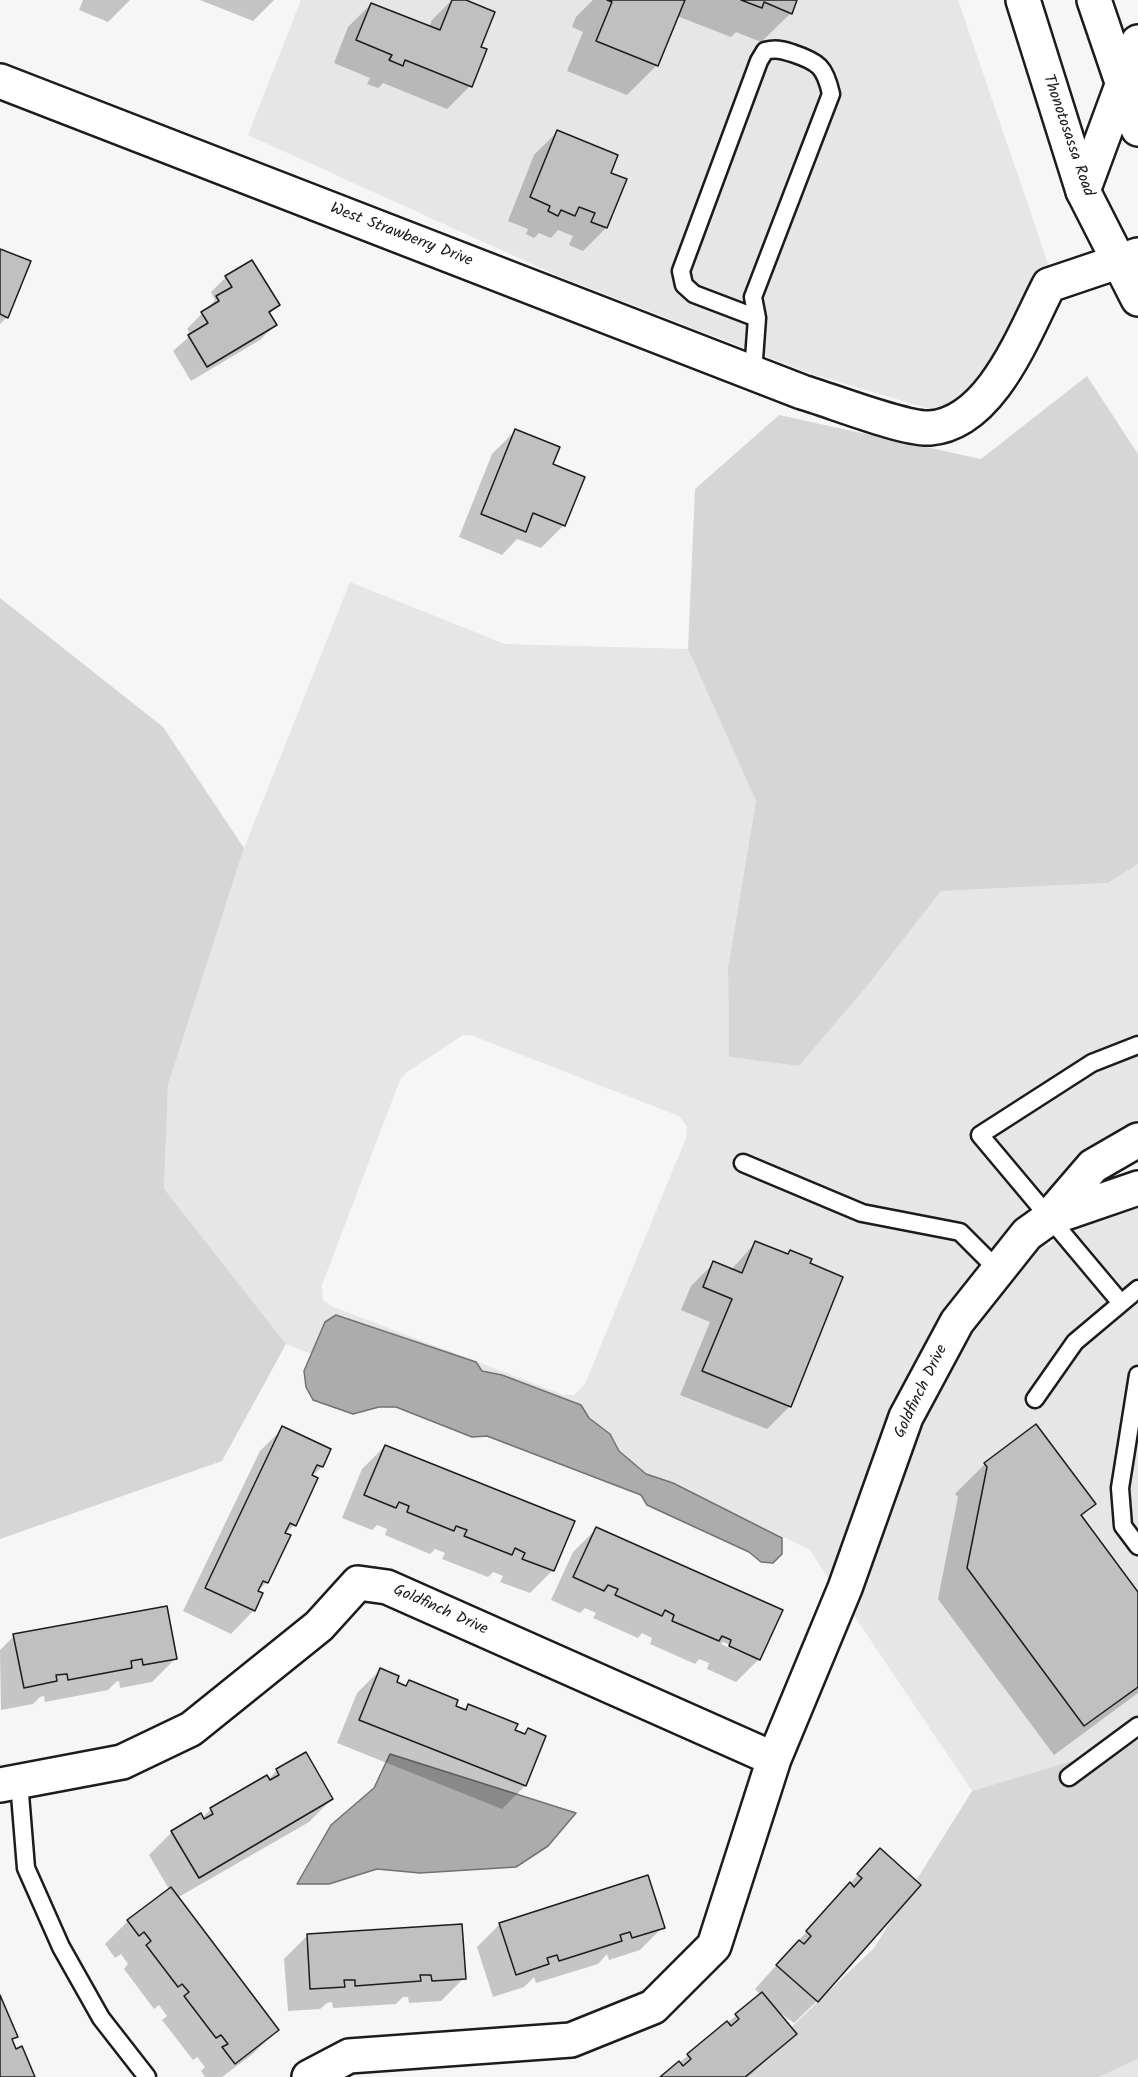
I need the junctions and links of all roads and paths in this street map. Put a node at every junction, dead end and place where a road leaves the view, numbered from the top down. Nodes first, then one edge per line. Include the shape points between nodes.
1 (1023, 0) edge
2 (1095, 0) edge
3 (1138, 42) edge
4 (0, 81) edge
5 (1121, 85) junction
6 (1138, 129) edge
7 (1083, 190) junction
8 (1129, 259) edge
9 (1138, 299) edge
10 (758, 318) junction
11 (753, 373) junction
12 (1138, 1045) edge
13 (1138, 1140) edge
14 (743, 1163) dead end
15 (1138, 1188) edge
16 (1048, 1219) junction
17 (998, 1270) junction
18 (1138, 1289) edge
19 (1121, 1303) junction
20 (1138, 1375) edge
21 (1035, 1399) dead end
22 (1138, 1546) edge
23 (1138, 1726) edge
24 (774, 1759) junction
25 (1069, 1778) dead end
26 (9, 1783) edge
27 (147, 2077) edge
28 (309, 2077) edge

1 - 7 street, Thonotosassa Road
2 - 5 street
3 - 5 street
4 - 11 street, West Strawberry Drive
5 - 6 street
5 - 7 street
7 - 8 street, Thonotosassa Road
8 - 9 street, Thonotosassa Road
8 - 11 street, West Strawberry Drive via 1049,285 1000,379 976,408 955,422 929,428 894,421
10 - 10 lane via 753,297 831,94 816,61 775,48 765,51 759,61 681,271 684,285 694,294
10 - 11 lane
12 - 16 lane via 1092,1063 980,1135
13 - 16 street, Goldfinch Drive via 1093,1166
14 - 17 lane via 861,1213 960,1232
15 - 16 street, Goldfinch Drive
16 - 17 street, Goldfinch Drive via 1027,1234
16 - 19 lane
17 - 24 street, Goldfinch Drive via 957,1323 906,1417 845,1588
18 - 19 lane
19 - 21 lane via 1075,1342
20 - 22 lane via 1120,1488 1123,1526
23 - 25 lane
24 - 26 street, Goldfinch Drive via 387,1587 358,1583 319,1626 191,1729 122,1762
24 - 28 street, Goldfinch Drive via 714,1946 653,2007 572,2040 349,2056
26 - 27 lane via 26,1868 61,1947 100,2018

